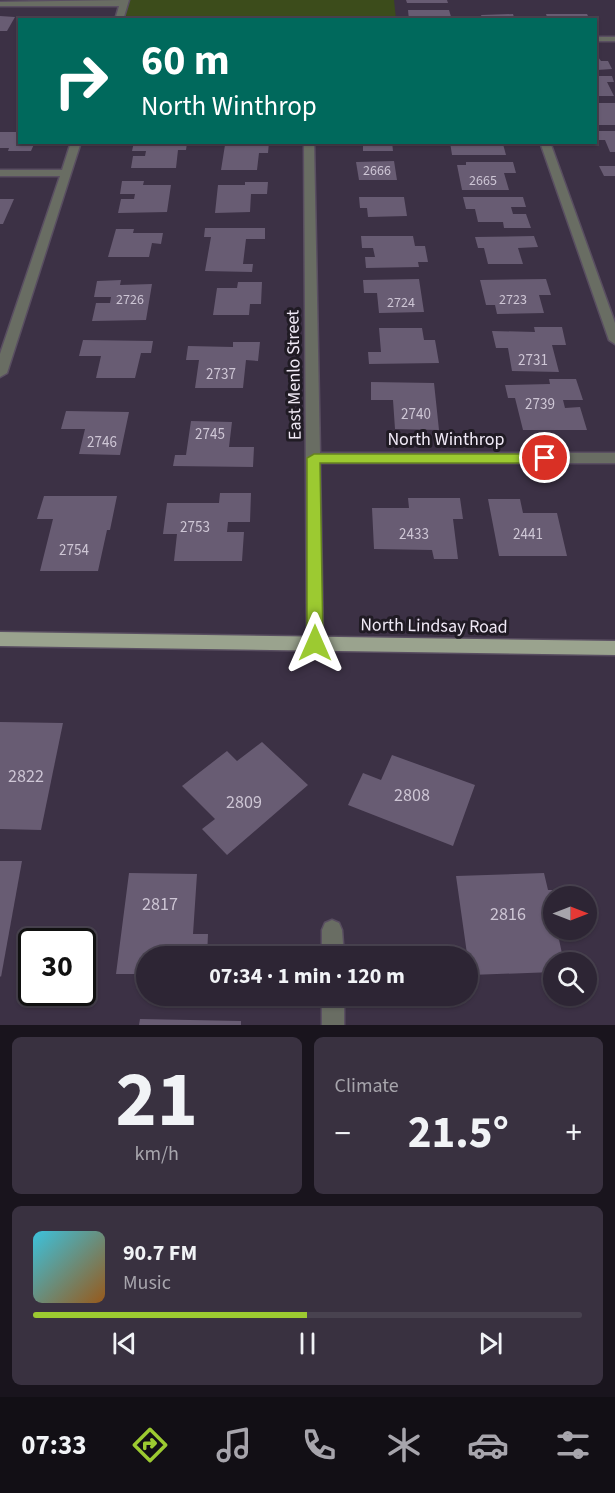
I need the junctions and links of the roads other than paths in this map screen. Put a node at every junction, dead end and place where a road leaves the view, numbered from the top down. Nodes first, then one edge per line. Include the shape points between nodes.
1 (124, 2) edge
2 (0, 4) edge
3 (120, 18) edge
4 (597, 39) edge
5 (615, 39) edge
6 (75, 144) edge
7 (309, 144) edge
8 (546, 144) edge
9 (0, 173) edge
10 (66, 173) junction
11 (615, 340) edge
12 (0, 373) edge
13 (314, 458) junction
14 (615, 458) edge
15 (0, 639) edge
16 (315, 643) junction
17 (615, 648) edge
18 (332, 930) dead end
19 (333, 946) edge
20 (333, 1006) edge
21 (333, 1025) edge

1 - 2 street
1 - 3 street
4 - 5 street
6 - 10 street
7 - 13 street, East Menlo Street
8 - 11 street
9 - 10 street
10 - 12 street
13 - 14 street, North Winthrop
13 - 16 street, East Menlo Street
15 - 16 main road, North Lindsay Road
16 - 17 main road, North Lindsay Road
18 - 19 street
20 - 21 street

